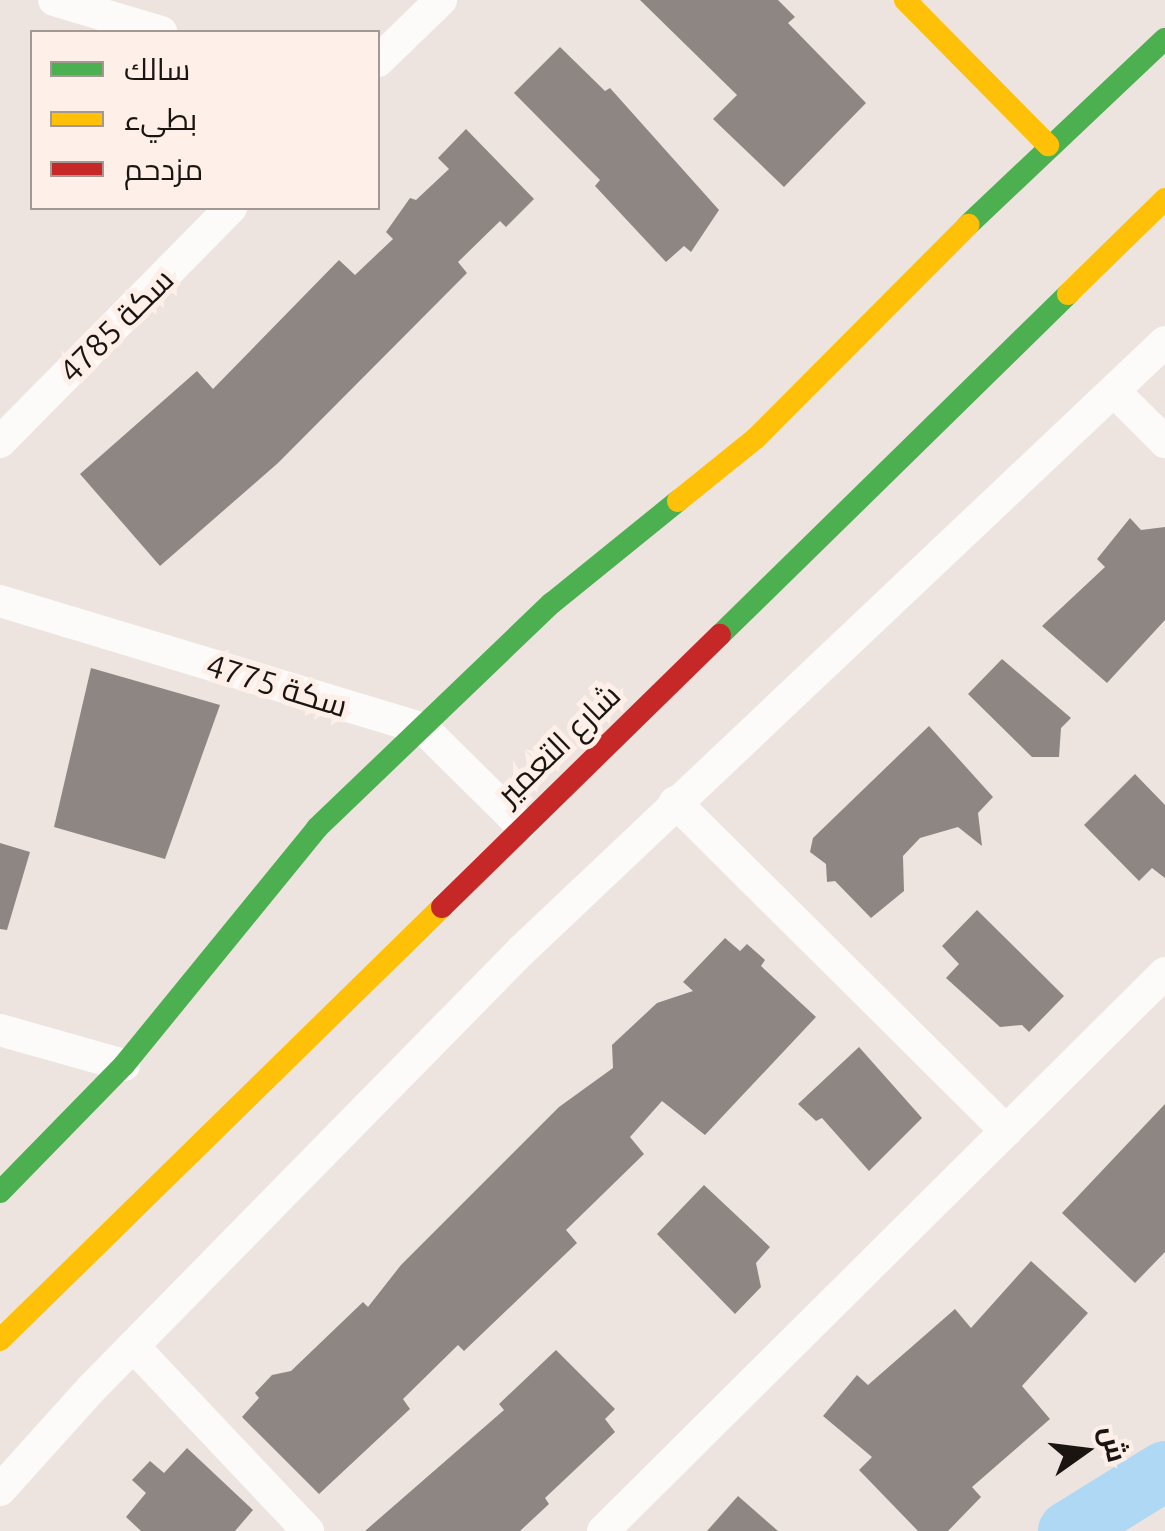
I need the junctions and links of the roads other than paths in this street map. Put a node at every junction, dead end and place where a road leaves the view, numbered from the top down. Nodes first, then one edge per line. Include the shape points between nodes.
1 (54, 0) edge
2 (441, 0) edge
3 (906, 0) edge
4 (154, 30) edge
5 (1165, 39) edge
6 (380, 59) edge
7 (1048, 145) junction
8 (1161, 205) edge
9 (229, 210) edge
10 (1165, 342) edge
11 (1115, 392) junction
12 (0, 442) edge
13 (1165, 442) edge
14 (0, 601) edge
15 (424, 729) junction
16 (675, 802) junction
17 (521, 825) junction
18 (1165, 974) edge
19 (0, 1030) edge
20 (124, 1066) junction
21 (1006, 1131) junction
22 (0, 1192) edge
23 (0, 1340) edge
24 (133, 1346) junction
25 (0, 1490) edge
26 (308, 1531) edge
27 (603, 1531) edge

1 - 4 street
2 - 6 street
3 - 7 street
5 - 7 street
7 - 15 street via 756,438 552,603
8 - 17 street, شارع التعمير
9 - 12 street, سكة 4785
10 - 11 street
11 - 13 street
11 - 16 street
14 - 15 street, سكة 4775
15 - 17 street, سكة 4775
15 - 20 street via 317,828
16 - 21 street
16 - 24 street
17 - 23 street, شارع التعمير
18 - 21 street
19 - 20 street
20 - 22 street
21 - 27 street
24 - 25 street
24 - 26 street

